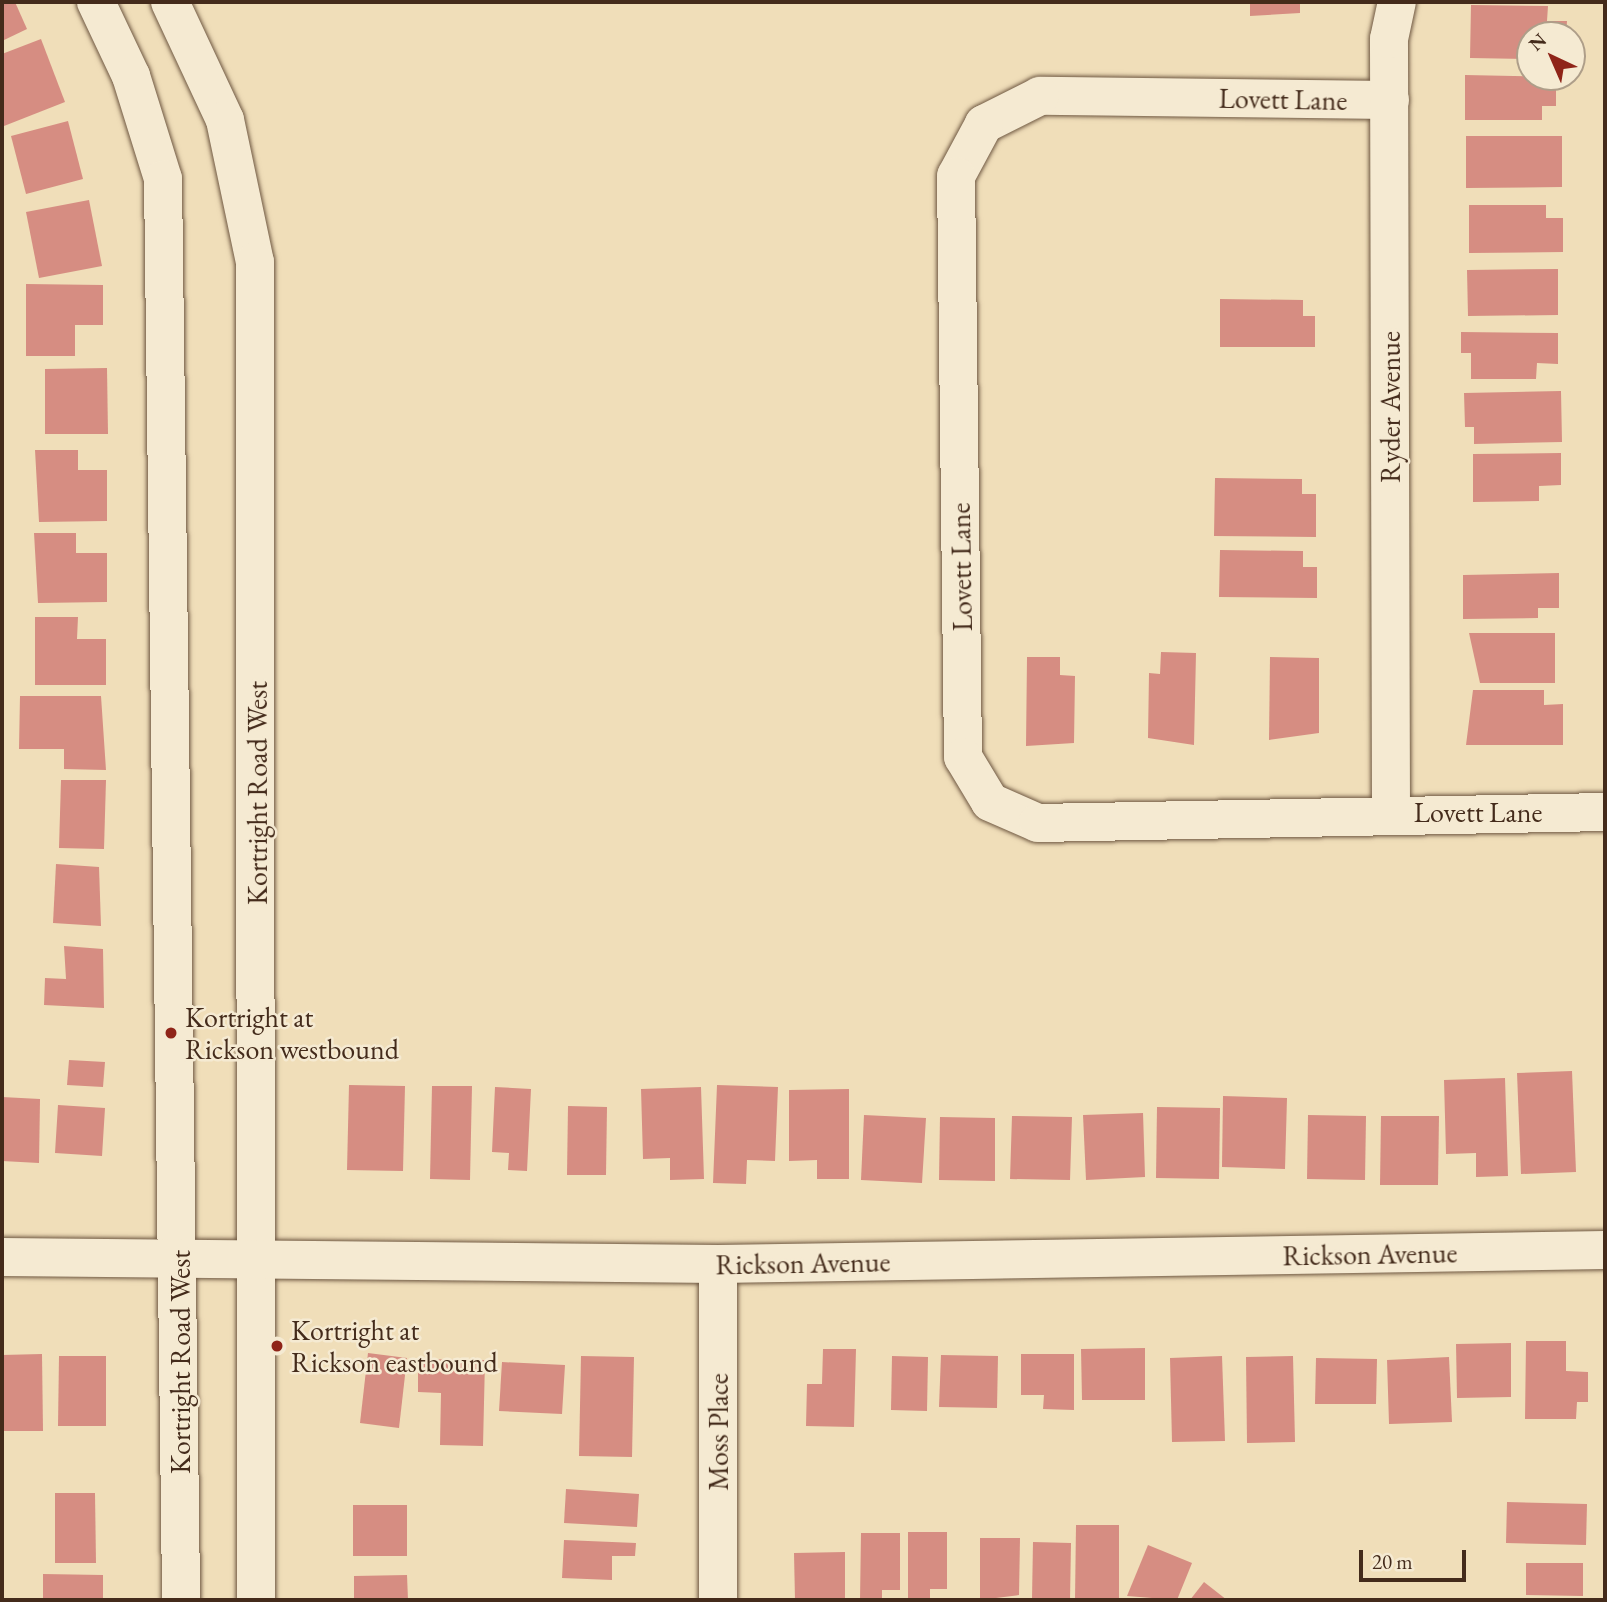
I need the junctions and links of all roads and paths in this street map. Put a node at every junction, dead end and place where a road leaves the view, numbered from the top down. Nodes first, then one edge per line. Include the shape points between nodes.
1 (96, 2) edge
2 (170, 2) edge
3 (1397, 2) edge
4 (1390, 100) junction
5 (1391, 812) junction
6 (1605, 812) edge
7 (1605, 1250) edge
8 (259, 1256) junction
9 (2, 1257) edge
10 (179, 1257) junction
11 (718, 1264) junction
12 (181, 1600) edge
13 (256, 1600) edge
14 (718, 1600) edge

1 - 10 street, Kortright Road West via 131,76 163,180
2 - 8 street, Kortright Road West via 225,120 255,262
3 - 4 street, Ryder Avenue via 1389,39
4 - 5 street, Ryder Avenue
4 - 5 street, Lovett Lane via 1040,96 985,124 956,176 962,757 990,802 1038,823
5 - 6 street, Lovett Lane
7 - 11 street, Rickson Avenue
8 - 10 street, Rickson Avenue
8 - 11 street, Rickson Avenue
8 - 13 street, Kortright Road West
9 - 10 street, Rickson Avenue
10 - 12 street, Kortright Road West
11 - 14 street, Moss Place

